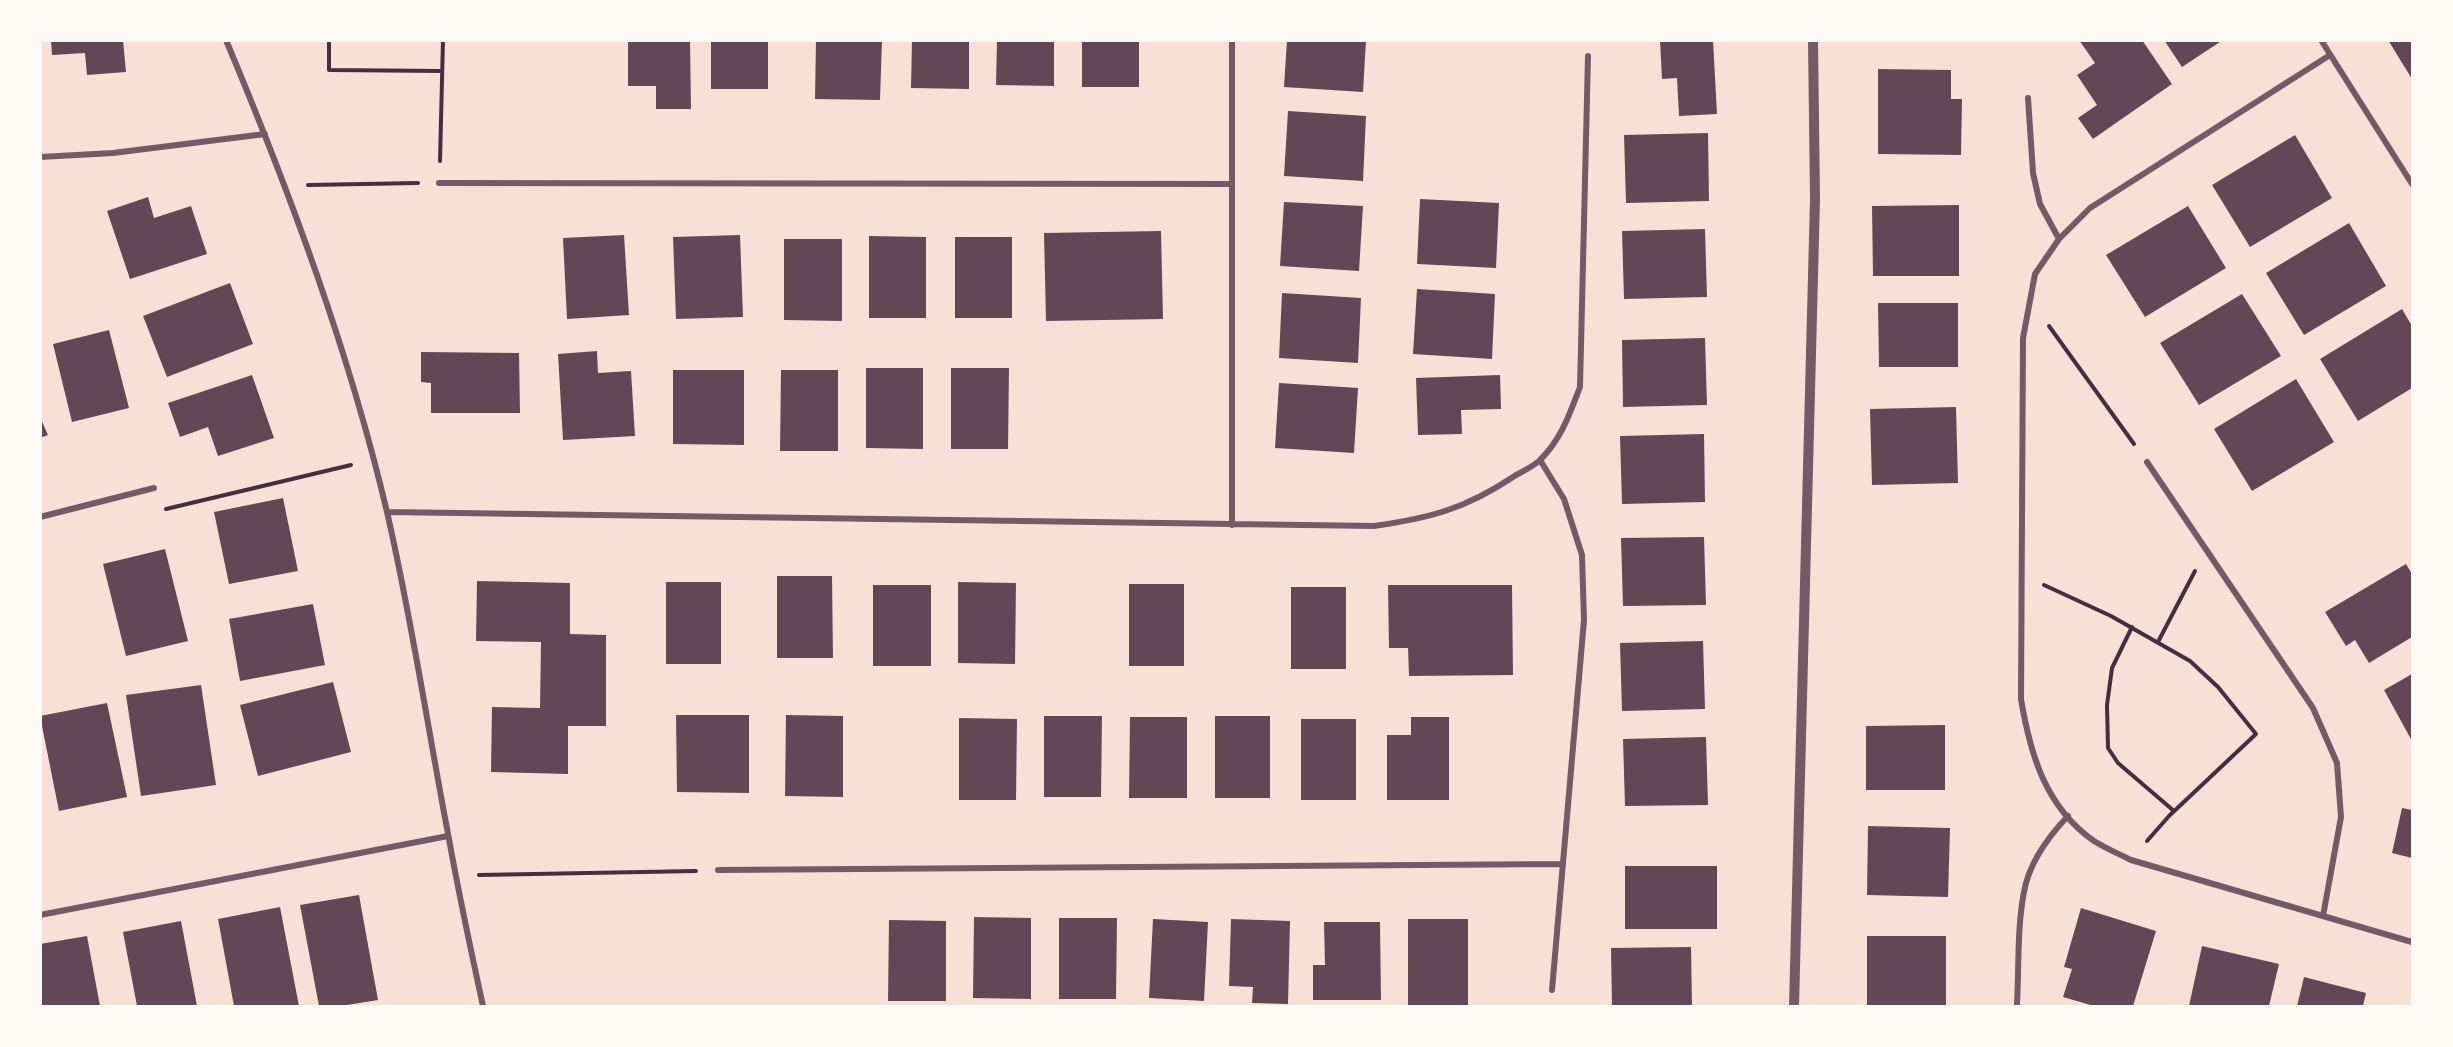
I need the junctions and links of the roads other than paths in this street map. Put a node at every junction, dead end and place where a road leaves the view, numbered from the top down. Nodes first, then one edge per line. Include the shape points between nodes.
1 (226, 40) edge
2 (1232, 40) edge
3 (1813, 40) edge
4 (2321, 40) edge
5 (1588, 56) dead end
6 (2330, 56) junction
7 (2028, 98) dead end
8 (266, 134) junction
9 (40, 157) edge
10 (439, 183) road end
11 (2412, 183) edge
12 (1232, 184) junction
13 (2059, 239) junction
14 (1540, 460) junction
15 (2147, 462) road end
16 (154, 488) road end
17 (387, 512) junction
18 (40, 517) edge
19 (1232, 525) junction
20 (2068, 816) junction
21 (448, 836) junction
22 (1561, 864) junction
23 (718, 870) road end
24 (40, 915) edge
25 (2323, 916) junction
26 (2412, 942) edge
27 (1552, 990) dead end
28 (2017, 1004) dead end
29 (483, 1006) edge
30 (1794, 1006) edge

1 - 8 street
2 - 12 street
3 - 30 street via 1815,199
4 - 6 street
5 - 14 street via 1581,387 1564,427
6 - 11 street
6 - 13 street via 2127,181 2090,208
7 - 13 street via 2033,173 2040,204
8 - 9 street via 113,153
8 - 17 street via 340,346
10 - 12 street
12 - 19 street
13 - 20 street via 2035,274 2024,338 2021,699 2029,744 2042,780
14 - 19 street via 1458,509 1416,520 1374,526
14 - 22 street via 1564,499 1582,555 1584,620
15 - 25 street via 2313,708 2337,763 2341,817
16 - 18 street
17 - 19 street
17 - 21 street via 434,743
20 - 25 street via 2093,840 2131,860
20 - 28 street via 2034,862 2024,891
21 - 24 street
21 - 29 street
22 - 23 street
22 - 27 street
25 - 26 street

